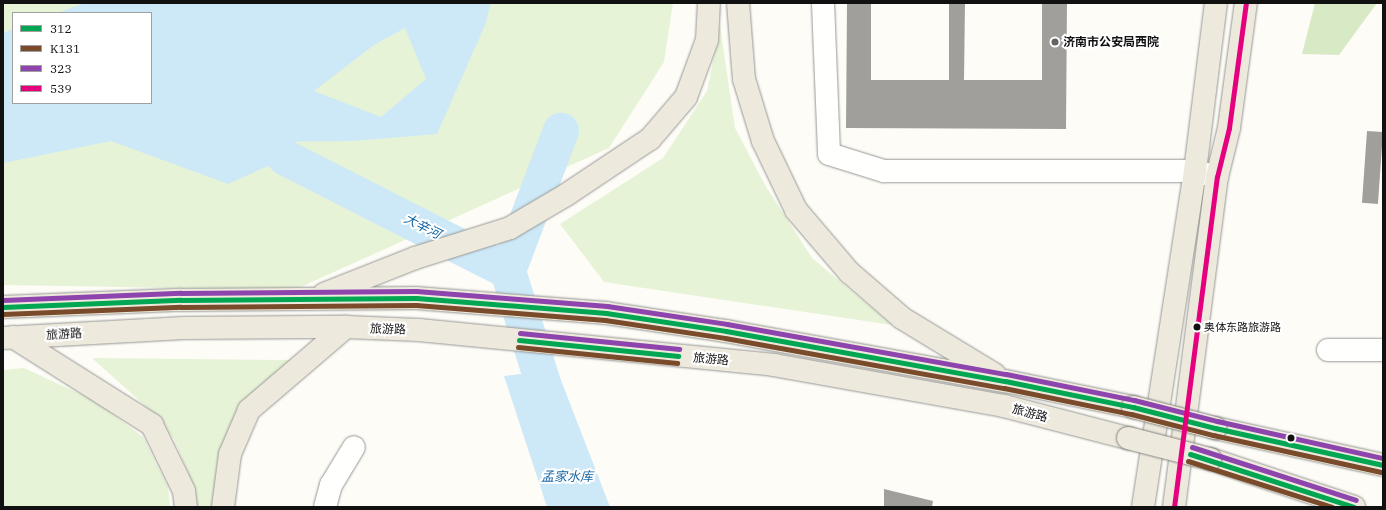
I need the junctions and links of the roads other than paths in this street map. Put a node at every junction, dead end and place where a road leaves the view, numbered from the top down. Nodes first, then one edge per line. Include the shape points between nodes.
1 (709, 3) edge
2 (738, 3) edge
3 (823, 3) edge
4 (1216, 3) edge
5 (1246, 3) edge
6 (1195, 171) junction
7 (1217, 177) junction
8 (309, 300) junction
9 (3, 307) edge
10 (346, 327) junction
11 (8, 338) edge
12 (1328, 350) dead end
13 (1383, 350) edge
14 (1005, 381) junction
15 (354, 447) dead end
16 (1383, 464) edge
17 (186, 507) edge
18 (223, 507) edge
19 (325, 507) edge
20 (1143, 507) edge
21 (1174, 507) edge
22 (1354, 507) edge

1 - 8 main road via 707,40 686,97 650,139 566,195 510,228 415,258
2 - 14 main road via 744,79 763,142 796,210 849,272 902,318
3 - 6 street via 829,154 884,171
4 - 6 main road
5 - 7 main road via 1229,128
6 - 7 street
6 - 20 main road
7 - 21 main road
8 - 9 main road via 181,300
8 - 14 main road via 416,298 606,313 726,331
10 - 11 main road, 旅游路 via 184,328
10 - 18 main road via 249,410 230,454
10 - 22 main road, 旅游路, bridge via 419,330 782,366 1004,406 1210,459
11 - 17 main road via 152,425 184,491
12 - 13 street
14 - 16 main road, bridge via 1133,407 1215,428
15 - 19 street via 331,485

